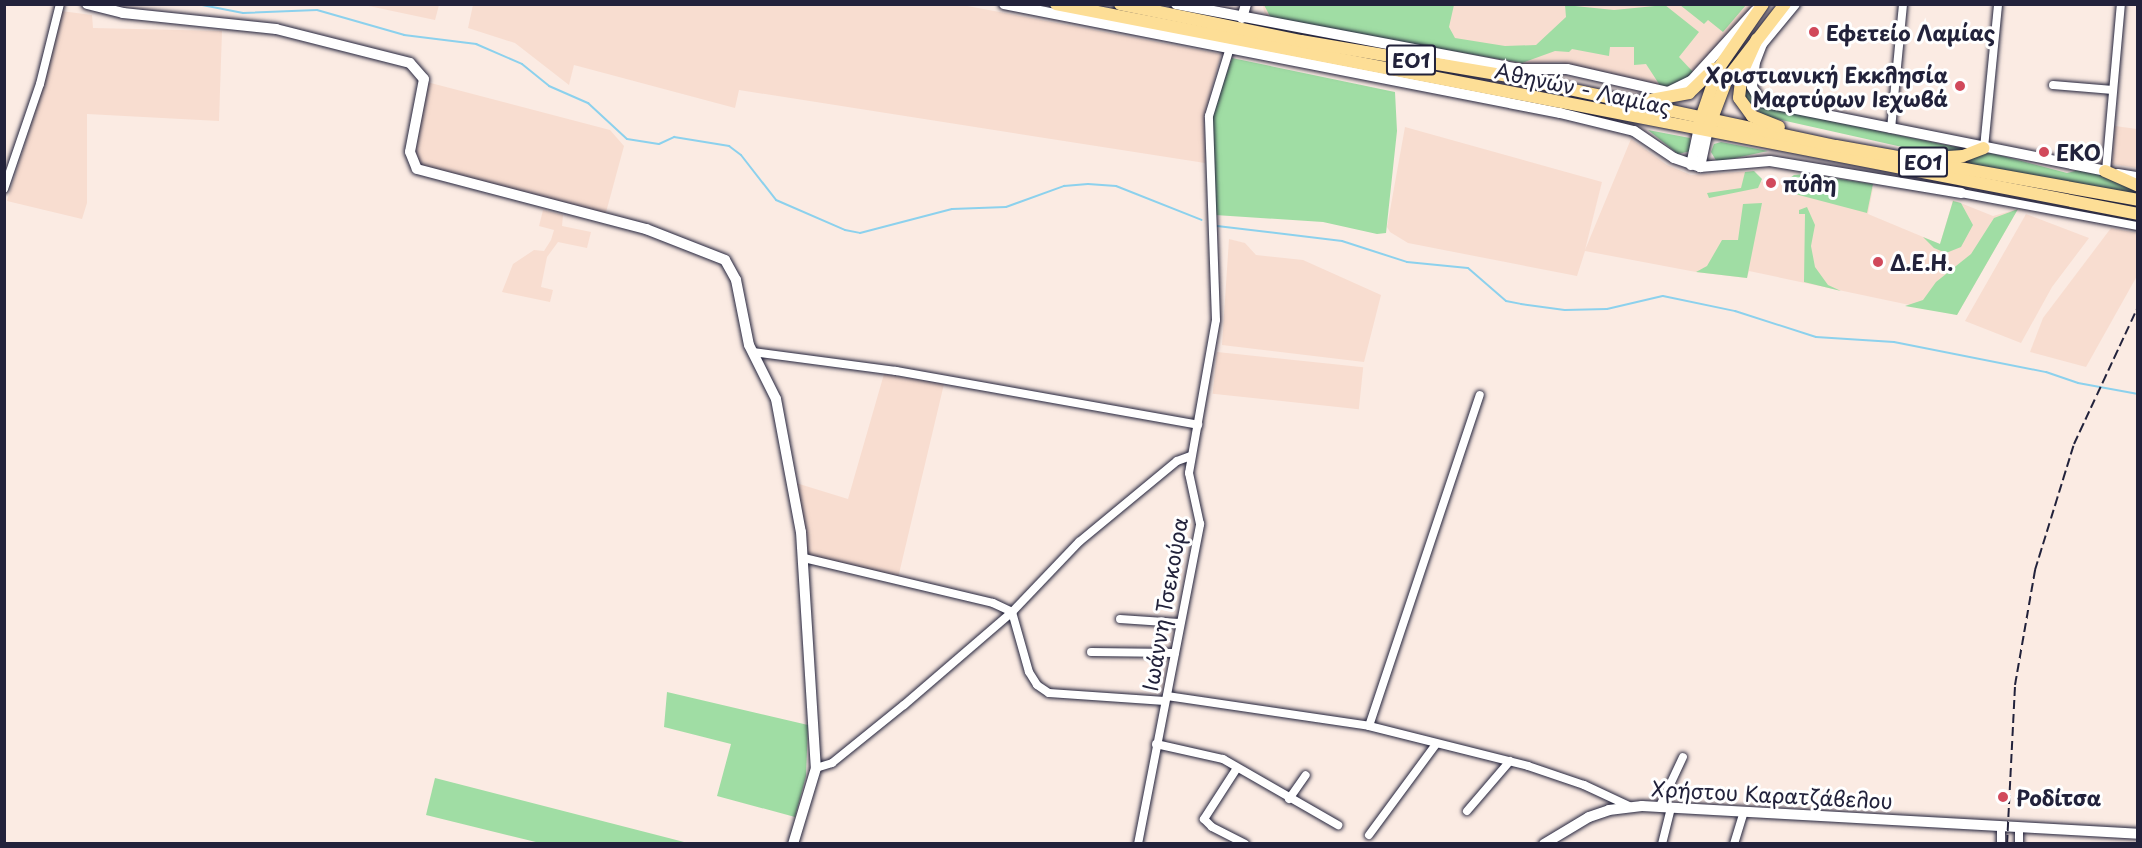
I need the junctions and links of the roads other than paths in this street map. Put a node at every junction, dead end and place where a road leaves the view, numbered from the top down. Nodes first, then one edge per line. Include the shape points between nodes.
1 (60, 4) edge
2 (87, 4) edge
3 (1004, 4) edge
4 (1056, 4) edge
5 (1120, 4) edge
6 (1176, 4) edge
7 (1246, 4) edge
8 (1762, 4) edge
9 (1785, 4) edge
10 (1795, 4) edge
11 (1903, 4) edge
12 (1998, 4) edge
13 (2121, 4) edge
14 (1242, 18) junction
15 (1757, 39) junction
16 (1229, 51) junction
17 (1728, 52) junction
18 (2053, 86) dead end
19 (2113, 90) junction
20 (1623, 102) junction
21 (1704, 126) junction
22 (1891, 129) junction
23 (1984, 148) junction
24 (1860, 151) junction
25 (1884, 155) junction
26 (1696, 166) junction
27 (2104, 171) junction
28 (2138, 176) edge
29 (2138, 186) edge
30 (4, 189) edge
31 (1960, 193) joint
32 (2138, 200) edge
33 (2138, 214) edge
34 (2138, 225) edge
35 (753, 352) junction
36 (1480, 394) dead end
37 (1198, 425) junction
38 (1191, 456) junction
39 (804, 558) junction
40 (1012, 612) junction
41 (1120, 619) dead end
42 (1179, 623) junction
43 (1091, 652) dead end
44 (1175, 653) junction
45 (1166, 698) junction
46 (1369, 726) junction
47 (1156, 744) junction
48 (1436, 744) junction
49 (1683, 757) dead end
50 (1510, 761) junction
51 (816, 768) junction
52 (1237, 768) junction
53 (1306, 775) dead end
54 (1289, 799) junction
55 (1629, 806) junction
56 (1666, 806) junction
57 (1467, 811) dead end
58 (1744, 812) junction
59 (1338, 825) dead end
60 (2009, 827) junction
61 (2138, 834) edge
62 (1369, 835) dead end
63 (1555, 835) junction
64 (794, 843) edge
65 (1138, 843) edge
66 (1245, 843) edge
67 (1544, 843) edge
68 (1565, 843) edge
69 (1662, 843) edge
70 (1734, 843) edge
71 (2001, 843) edge
72 (2019, 843) edge

1 - 30 street via 40,84
2 - 35 street via 123,13 276,29 415,65 424,79 410,152 414,167 646,229 715,254 732,268 744,331
3 - 16 street
4 - 21 main road, Αθηνών - Λαμίας / ΕΟ1 via 1358,66
5 - 20 main road, Αθηνών - Λαμίας / ΕΟ1 via 1301,41 1513,77
6 - 14 street
7 - 14 street
8 - 14 street via 1691,81 1668,92 1568,69 1520,69
8 - 17 main road
9 - 15 main road
10 - 22 street via 1760,48 1752,76 1755,96 1766,104
11 - 22 street
12 - 23 street
13 - 19 street
15 - 21 main road via 1727,79
15 - 24 main road via 1738,88 1744,110 1764,123 1841,141
16 - 26 street via 1605,124 1639,133
16 - 37 street, Ιωάννη Τσεκούρα via 1209,116 1216,320
17 - 20 main road via 1689,93 1664,100
17 - 21 main road via 1711,84
18 - 19 street
19 - 27 street
20 - 21 main road, Αθηνών - Λαμίας / ΕΟ1
21 - 24 main road, Αθηνών - Λαμίας / ΕΟ1
21 - 26 street
21 - 33 main road, Αθηνών - Λαμίας / ΕΟ1
22 - 23 street
23 - 25 main road via 1950,158
23 - 27 street
24 - 25 main road, Αθηνών - Λαμίας / ΕΟ1
25 - 32 main road, Αθηνών - Λαμίας / ΕΟ1
26 - 31 street via 1770,161
27 - 28 street
27 - 29 main road
31 - 34 street
35 - 37 street via 896,371
35 - 39 street via 776,399
36 - 46 street
37 - 38 street, Ιωάννη Τσεκούρα
38 - 40 street via 1177,461 1078,542
38 - 42 street, Ιωάννη Τσεκούρα via 1189,485 1200,524
39 - 40 street via 993,603
39 - 51 street
40 - 45 street via 1029,672 1041,689
40 - 51 street via 832,763
41 - 42 street
42 - 44 street, Ιωάννη Τσεκούρα
43 - 44 street
44 - 45 street, Ιωάννη Τσεκούρα
45 - 46 street
45 - 47 street, Ιωάννη Τσεκούρα
46 - 48 street
47 - 52 street via 1213,756
47 - 65 street, Ιωάννη Τσεκούρα
48 - 50 street
48 - 62 street
49 - 56 street
50 - 55 street via 1584,785
50 - 57 street
51 - 64 street
52 - 54 street
52 - 66 street via 1204,819
53 - 54 street
54 - 59 street
55 - 56 street, Χρήστου Καρατζάβελου
55 - 63 street, Χρήστου Καρατζάβελου via 1589,817
56 - 58 street, Χρήστου Καρατζάβελου
56 - 69 street
58 - 60 street, Χρήστου Καρατζάβελου
58 - 70 street
60 - 61 street, Χρήστου Καρατζάβελου
60 - 71 street
60 - 72 street
63 - 67 street, Χρήστου Καρατζάβελου
63 - 68 street

